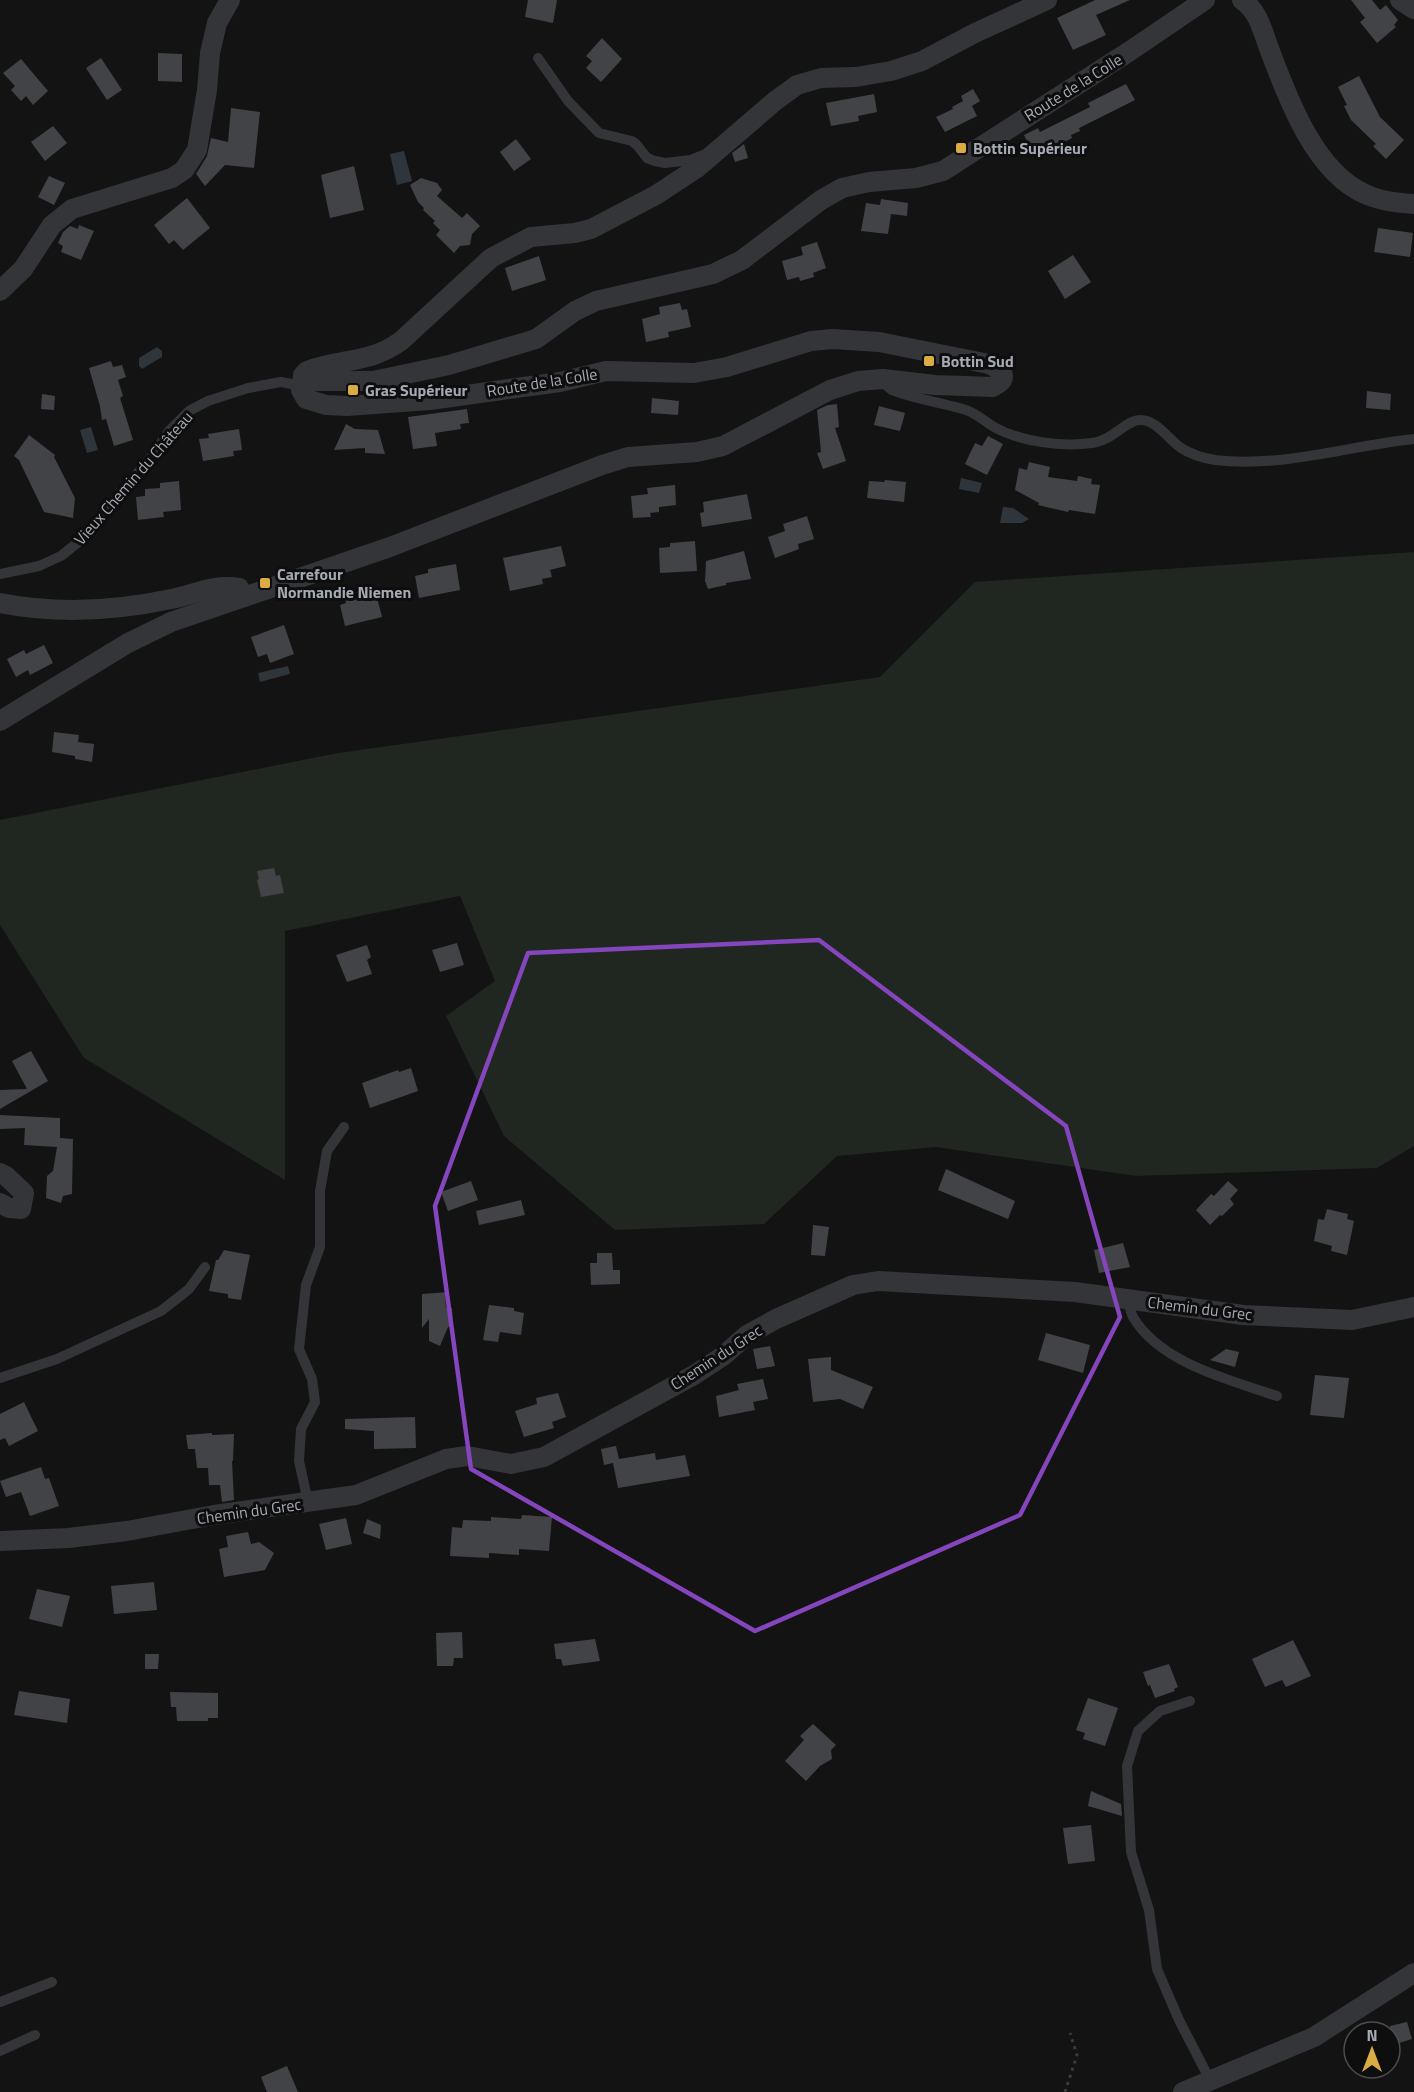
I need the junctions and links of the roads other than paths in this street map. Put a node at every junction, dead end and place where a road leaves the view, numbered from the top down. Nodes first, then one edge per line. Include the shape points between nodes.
1 (231, 0) edge
2 (1047, 0) edge
3 (1205, 0) edge
4 (1242, 0) edge
5 (1400, 0) edge
6 (1414, 9) edge
7 (538, 58) dead end
8 (720, 148) junction
9 (1414, 204) edge
10 (0, 291) edge
11 (883, 378) junction
12 (302, 386) junction
13 (1414, 439) edge
14 (0, 574) edge
15 (244, 597) junction
16 (0, 603) edge
17 (0, 721) edge
18 (344, 1127) dead end
19 (3, 1174) edge
20 (0, 1203) edge
21 (205, 1267) dead end
22 (1128, 1299) junction
23 (1414, 1307) edge
24 (0, 1378) edge
25 (1277, 1396) dead end
26 (308, 1502) junction
27 (0, 1541) edge
28 (1190, 1701) dead end
29 (1414, 1973) edge
30 (52, 1982) dead end
31 (0, 2001) edge
32 (35, 2035) dead end
33 (0, 2050) edge
34 (1210, 2080) junction
35 (1183, 2092) edge

1 - 10 street via 217,22 197,150 184,170 172,178 72,209 52,225 23,269
2 - 8 street via 922,61 891,71 821,78 796,85
3 - 12 street, Route de la Colle via 943,171 842,188 742,260 713,274 596,301 536,339 449,365 373,381 324,380
4 - 9 street via 1251,6 1259,21 1287,95 1315,146 1334,171 1362,193 1379,200
5 - 6 street
7 - 8 lane via 568,101 599,134 632,141 647,158 665,163 691,160
8 - 12 street via 656,195 591,229 531,237 511,246 491,258 388,350 307,370
11 - 12 street, Route de la Colle via 992,387 1004,376 989,364 879,342 833,339 811,341 694,373 606,371 560,382 430,400 326,405 306,399
11 - 13 lane via 892,390 962,408 978,414 993,427 1042,441 1090,444 1139,420 1148,421 1198,457 1248,462 1282,461
11 - 15 street, Route de la Colle via 830,390 723,446 628,457 602,465 390,547
12 - 14 lane, Vieux Chemin du Château via 281,382 249,388 189,411 81,540 62,556 39,566
15 - 16 street via 239,588 222,585 171,599 83,611
15 - 17 street, Route de la Colle via 171,622 128,643
18 - 26 lane via 327,1151 320,1191 320,1247 306,1285 299,1349 312,1379 315,1402 301,1429 299,1461
19 - 20 street via 24,1193 21,1209
21 - 24 lane via 189,1289 162,1311 57,1359
22 - 23 street, Chemin du Grec via 1243,1315 1352,1320
22 - 25 lane via 1132,1315 1161,1347 1203,1371
22 - 26 street, Chemin du Grec via 1075,1292 878,1281 853,1286 747,1335 694,1375 544,1457 511,1464 468,1456 446,1459 356,1495
26 - 27 street, Chemin du Grec via 127,1532
28 - 34 lane via 1160,1712 1138,1731 1128,1766 1131,1852 1149,1910 1157,1969
29 - 34 street via 1314,2037
30 - 31 lane
32 - 33 lane
34 - 35 street

